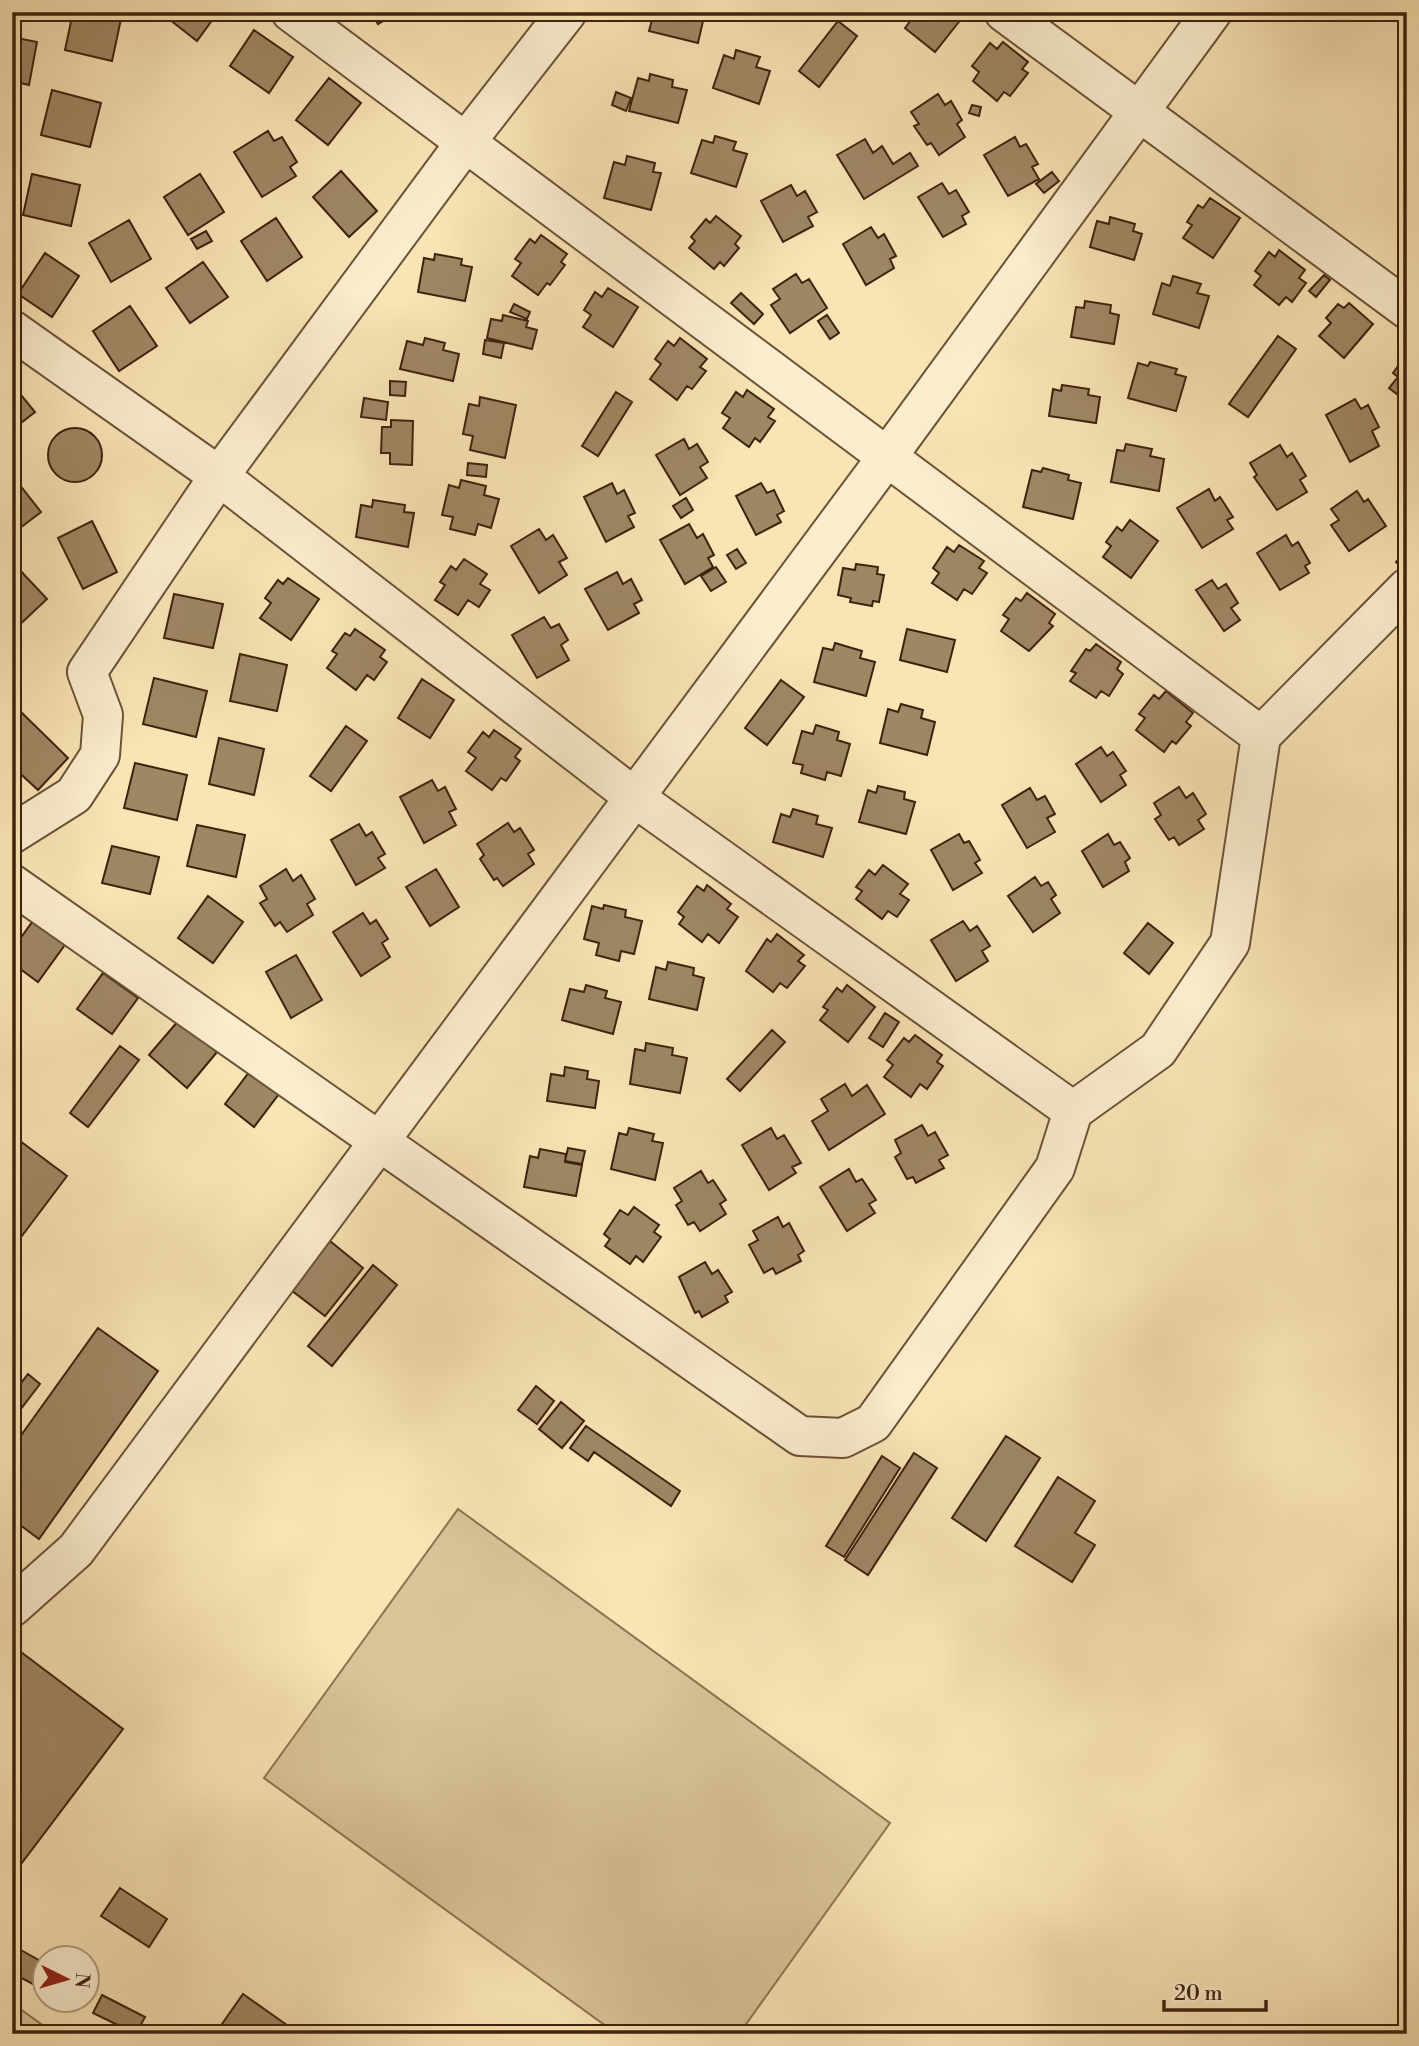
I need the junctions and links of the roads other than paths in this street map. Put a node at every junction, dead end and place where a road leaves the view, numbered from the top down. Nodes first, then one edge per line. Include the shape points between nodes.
1 (290, 12) edge
2 (567, 12) edge
3 (1004, 12) edge
4 (1212, 12) edge
5 (1140, 113) junction
6 (465, 143) junction
7 (1407, 309) edge
8 (12, 330) edge
9 (887, 457) junction
10 (219, 476) junction
11 (1407, 587) edge
12 (1261, 736) junction
13 (634, 797) junction
14 (12, 834) edge
15 (12, 884) edge
16 (1073, 1111) junction
17 (380, 1140) junction
18 (12, 1607) edge

1 - 6 street
2 - 6 street
3 - 5 street
4 - 5 street
5 - 7 street
5 - 9 street
6 - 9 street
6 - 10 street
8 - 10 street
9 - 12 street
9 - 13 street
10 - 13 street
10 - 14 street via 87,672 103,715 100,755 74,795
11 - 12 street
12 - 16 street via 1230,943 1158,1050
13 - 16 street
13 - 17 street
15 - 17 street
16 - 17 street via 1055,1168 873,1423 843,1437 800,1436
17 - 18 street via 76,1550

